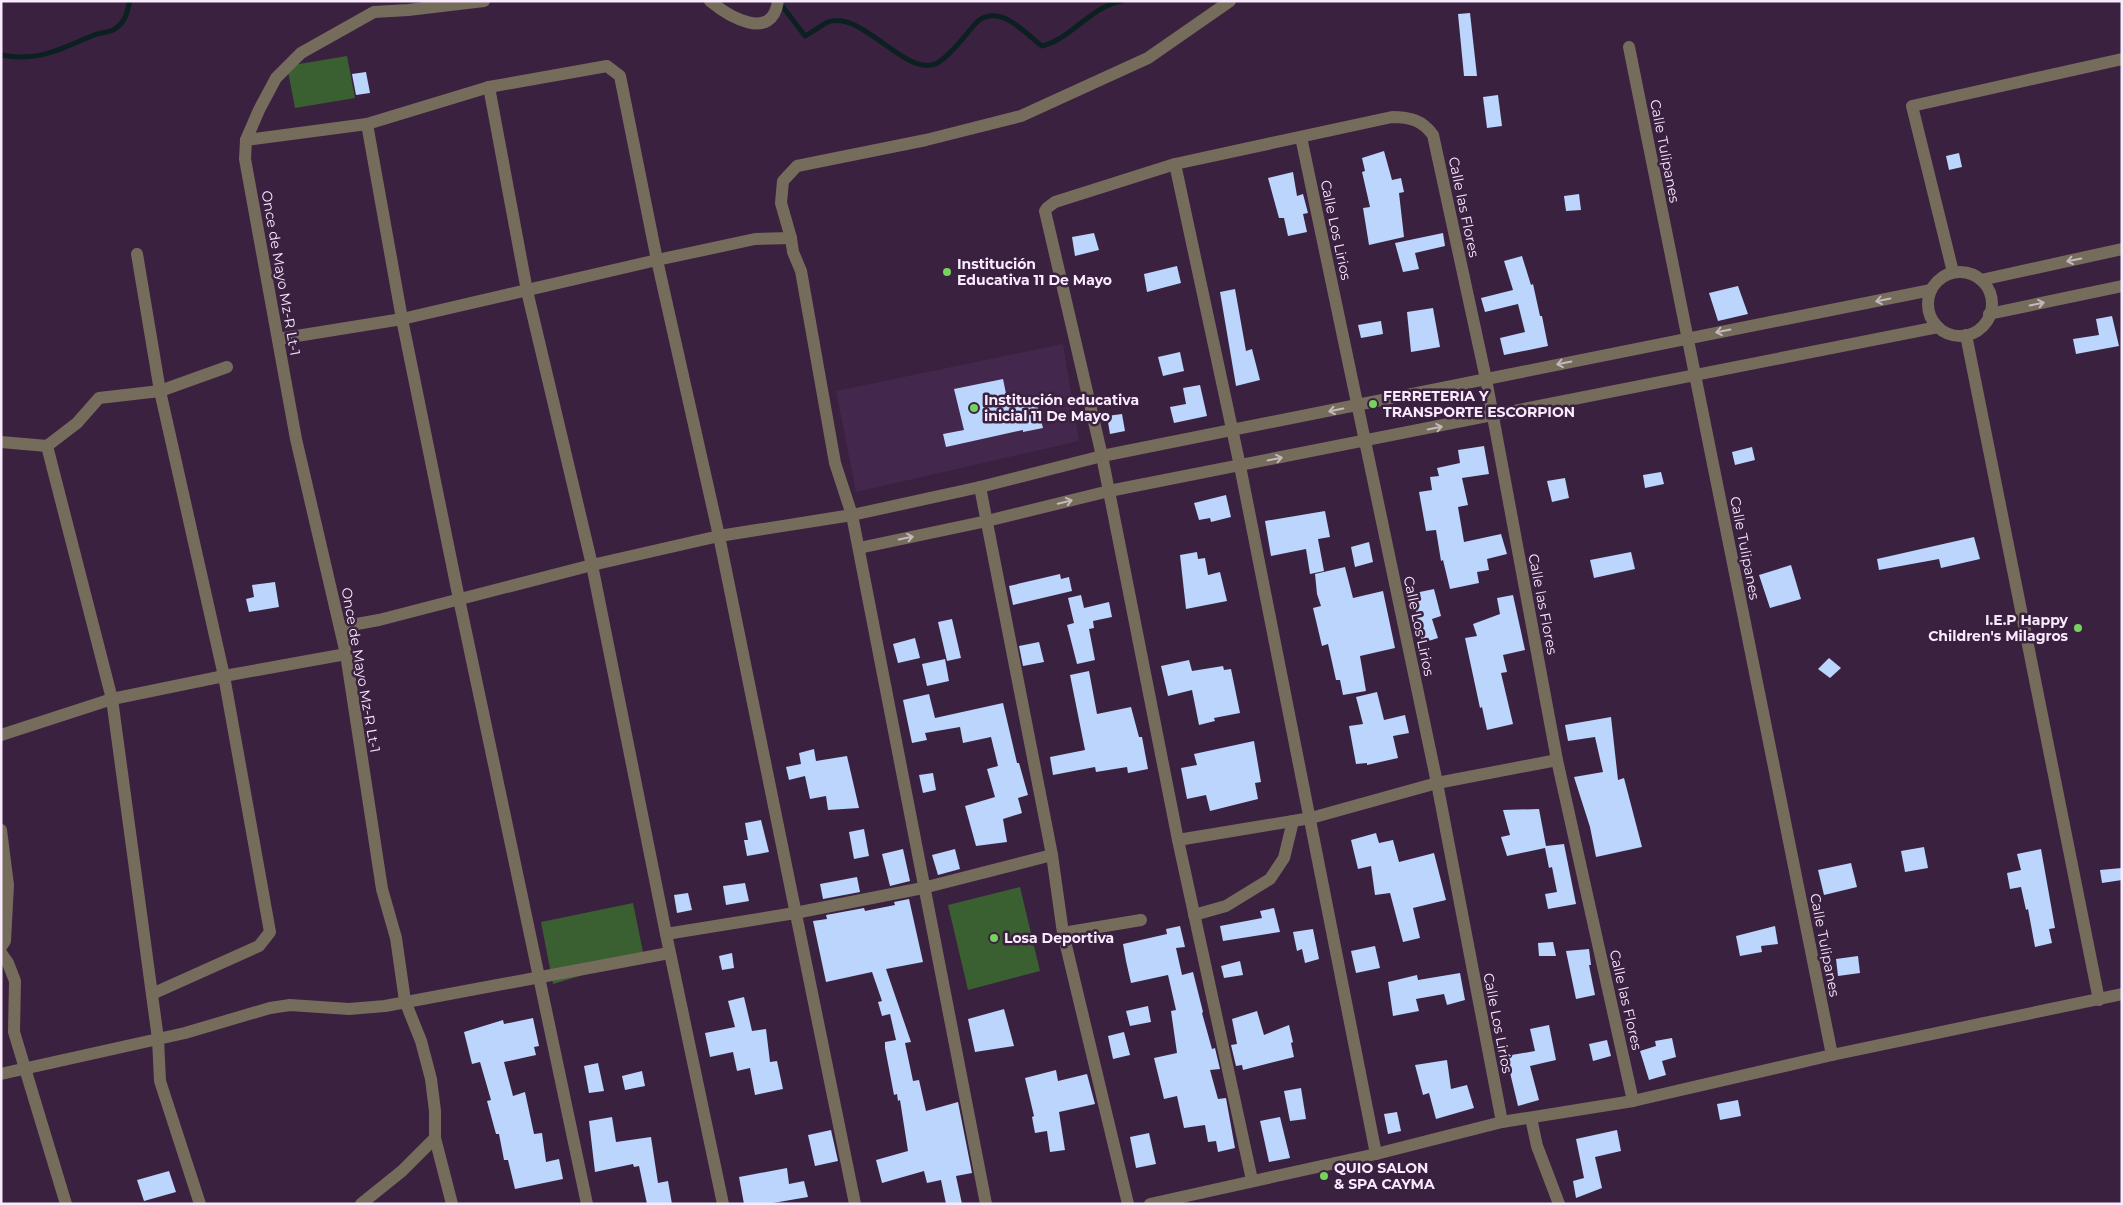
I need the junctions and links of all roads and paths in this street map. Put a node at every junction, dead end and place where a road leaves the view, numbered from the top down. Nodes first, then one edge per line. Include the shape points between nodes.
1 (484, 1) edge
2 (710, 1) edge
3 (778, 1) edge
4 (1230, 1) edge
5 (1629, 46) dead end
6 (2122, 59) edge
7 (489, 87) junction
8 (367, 124) junction
9 (1301, 137) junction
10 (246, 140) junction
11 (1175, 164) junction
12 (791, 238) junction
13 (2122, 249) edge
14 (137, 254) dead end
15 (657, 260) junction
16 (1954, 272) junction
17 (1981, 280) junction
18 (2122, 286) edge
19 (1931, 290) junction
20 (527, 291) junction
21 (1990, 314) junction
22 (402, 319) junction
23 (1938, 327) junction
24 (1966, 335) junction
25 (1687, 338) junction
26 (278, 339) junction
27 (227, 367) dead end
28 (1695, 376) junction
29 (1486, 379) junction
30 (160, 390) junction
31 (1358, 406) junction
32 (1493, 417) junction
33 (1233, 431) junction
34 (1, 442) edge
35 (1365, 442) junction
36 (46, 446) junction
37 (1102, 456) junction
38 (1240, 466) junction
39 (980, 487) junction
40 (1109, 491) junction
41 (852, 515) junction
42 (987, 522) junction
43 (719, 536) junction
44 (858, 548) junction
45 (592, 565) junction
46 (459, 599) junction
47 (340, 627) junction
48 (346, 654) junction
49 (224, 676) junction
50 (112, 700) junction
51 (1, 735) edge
52 (1557, 760) junction
53 (1437, 783) junction
54 (1311, 818) junction
55 (1293, 821) junction
56 (1, 830) edge
57 (1178, 840) junction
58 (1052, 855) junction
59 (923, 888) junction
60 (796, 913) junction
61 (1194, 915) junction
62 (1141, 920) dead end
63 (1063, 933) junction
64 (666, 934) junction
65 (1, 947) edge
66 (1, 953) edge
67 (670, 953) junction
68 (539, 976) junction
69 (152, 994) junction
70 (2122, 994) edge
71 (2099, 1000) junction
72 (405, 1001) junction
73 (158, 1039) junction
74 (1832, 1055) junction
75 (26, 1068) junction
76 (1, 1074) edge
77 (1633, 1101) junction
78 (1531, 1118) junction
79 (1502, 1122) junction
80 (434, 1138) junction
81 (1376, 1154) junction
82 (1252, 1180) junction
83 (66, 1204) edge
84 (200, 1204) edge
85 (361, 1204) edge
86 (452, 1204) edge
87 (587, 1204) edge
88 (723, 1204) edge
89 (855, 1204) edge
90 (986, 1204) edge
91 (1128, 1204) edge
92 (1150, 1204) edge
93 (1559, 1204) edge

1 - 10 street via 374,12 301,52 276,78
2 - 3 street via 732,17 757,24 772,16
4 - 12 street via 1148,58 1021,116 926,140 797,166 783,181 781,203
5 - 25 street, Calle Tulipanes
6 - 16 street via 1912,106
7 - 8 street
7 - 15 street via 607,66 620,76
7 - 20 street
8 - 10 street
8 - 22 street
9 - 11 street
9 - 29 street, Calle las Flores via 1392,117 1417,120 1427,127 1433,135
9 - 31 street, Calle Los Lirios
10 - 26 street, Once de Mayo Mz-R Lt-1 via 244,158
11 - 33 street
11 - 37 street via 1055,202 1045,211
12 - 15 street via 755,239
12 - 41 street via 801,272 835,464
13 -> 17 street
14 - 30 street
15 - 20 street
15 - 43 street
16 - 17 street via 1963,272
16 - 19 street via 1936,282
17 - 21 street via 1991,298
21 -> 18 street
19 - 23 street via 1928,310
19 -> 25 street
20 - 22 street
20 - 45 street
21 - 24 street via 1983,325
22 - 26 street
22 - 46 street
23 - 24 street via 1956,335
23 - 28 street
24 - 71 street
25 - 28 street, Calle Tulipanes
25 -> 29 street
26 - 47 street, Once de Mayo Mz-R Lt-1 via 296,439
27 - 30 street
28 - 32 street
28 - 74 street, Calle Tulipanes
29 - 31 street
29 - 32 street, Calle las Flores
30 - 36 street via 99,398 77,423
30 - 49 street
31 -> 33 street
31 - 35 street, Calle Los Lirios
35 -> 32 street
32 - 52 street, Calle las Flores
33 - 37 street
33 - 38 street
34 - 36 street
38 -> 35 street
35 - 53 street, Calle Los Lirios
36 - 50 street
37 - 39 street
37 - 40 street
38 - 40 street
38 - 54 street
39 - 41 street
39 - 42 street
42 -> 40 street
40 - 57 street
41 - 43 street
41 - 44 street
44 -> 42 street
42 - 58 street
43 - 45 street
43 - 60 street
44 - 59 street
45 - 46 street
45 - 64 street
46 - 47 street
46 - 68 street
47 - 48 street, Once de Mayo Mz-R Lt-1
48 - 49 street
48 - 72 street, Once de Mayo Mz-R Lt-1 via 382,889 396,938
49 - 50 street
49 - 69 street via 270,932 258,946
50 - 51 street
50 - 69 street
52 - 53 street
52 - 77 street, Calle las Flores
53 - 54 street
53 - 79 street, Calle Los Lirios
54 - 55 street
54 - 81 street
55 - 57 street
55 - 61 street via 1284,858 1270,879 1226,906
56 - 65 street via 8,885 5,940
57 - 61 street
58 - 59 street
58 - 63 street
59 - 60 street
59 - 90 street
60 - 64 street
60 - 89 street
61 - 82 street
62 - 63 street
63 - 91 street
64 - 67 street
66 - 75 street via 15,980 14,1032
67 - 68 street
67 - 88 street
68 - 72 street
68 - 87 street
69 - 73 street
70 - 71 street
71 - 74 street
72 - 73 street via 349,1009 290,1005 270,1008
72 - 80 street, Once de Mayo Mz-R Lt-1 via 432,1079
73 - 75 street
73 - 84 street via 160,1081
74 - 77 street
75 - 76 street
75 - 83 street
77 - 78 street
78 - 79 street
78 - 93 street via 1537,1146
79 - 81 street
80 - 85 street via 402,1172
80 - 86 street, Once de Mayo Mz-R Lt-1
81 - 82 street
82 - 92 street

